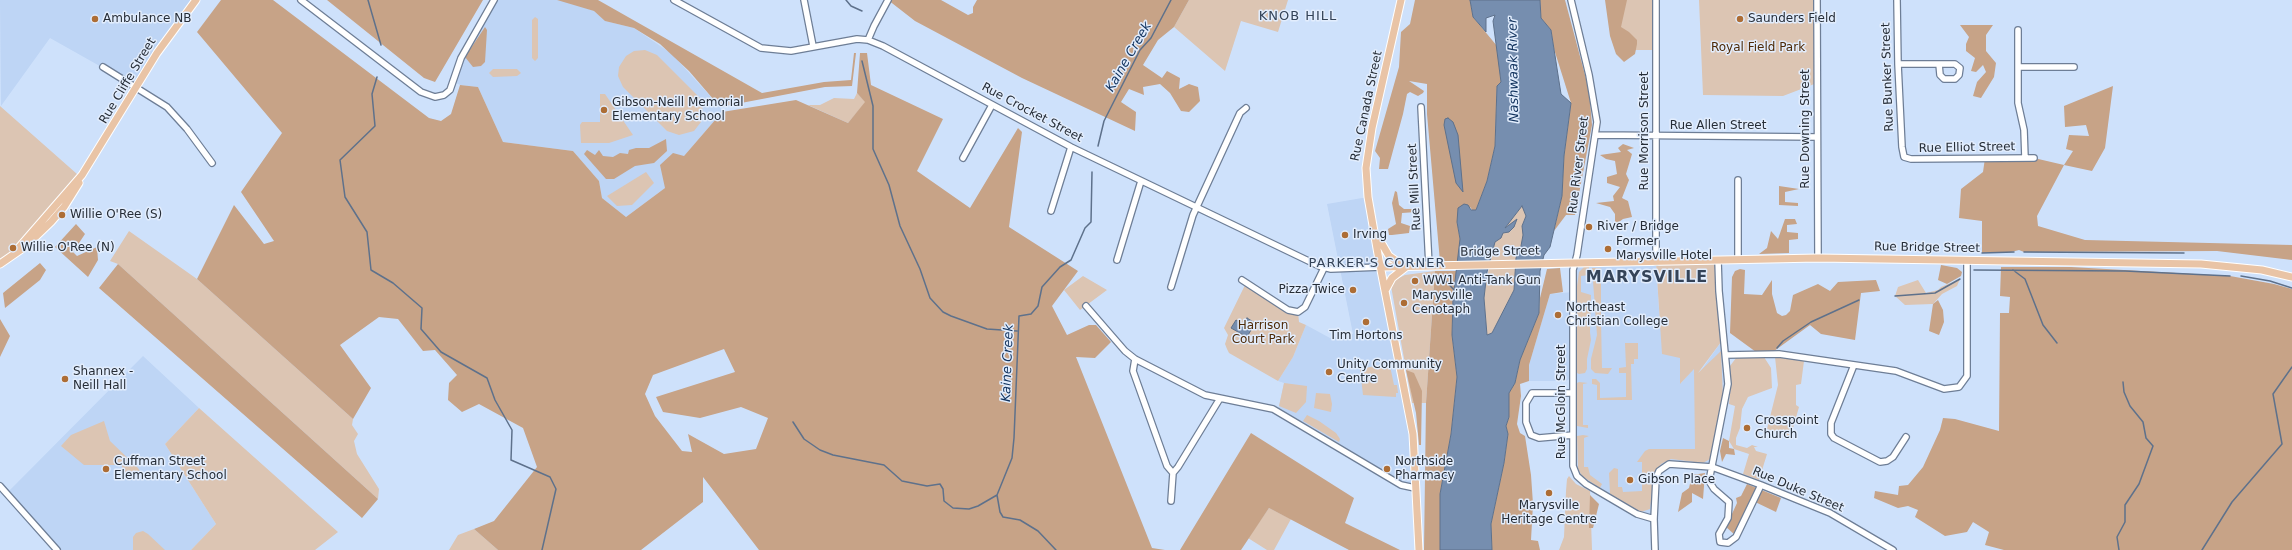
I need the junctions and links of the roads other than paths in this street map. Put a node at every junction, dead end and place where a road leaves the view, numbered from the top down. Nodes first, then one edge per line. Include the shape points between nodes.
1 (196, 0) edge
2 (301, 0) edge
3 (494, 0) edge
4 (674, 0) edge
5 (804, 0) edge
6 (888, 0) edge
7 (1401, 0) edge
8 (1571, 0) edge
9 (1656, 0) edge
10 (1817, 0) edge
11 (1897, 0) edge
12 (2018, 30) dead end
13 (868, 40) junction
14 (813, 46) junction
15 (1898, 64) junction
16 (1939, 64) dead end
17 (103, 67) dead end
18 (2019, 67) junction
19 (2074, 67) dead end
20 (137, 87) junction
21 (992, 105) junction
22 (1421, 107) dead end
23 (1246, 108) dead end
24 (1596, 135) junction
25 (1656, 137) junction
26 (1817, 137) junction
27 (1071, 147) junction
28 (1903, 153) joint
29 (963, 158) dead end
30 (2025, 158) junction
31 (2034, 158) dead end
32 (212, 163) dead end
33 (82, 175) junction
34 (1738, 180) dead end
35 (1141, 181) junction
36 (1196, 208) junction
37 (1051, 211) dead end
38 (51, 212) junction
39 (38, 218) dead end
40 (1374, 228) junction
41 (16, 251) junction
42 (1818, 258) junction
43 (1117, 260) dead end
44 (1718, 260) junction
45 (1738, 260) junction
46 (1967, 260) junction
47 (1560, 262) joint
48 (1575, 262) junction
49 (1656, 262) junction
50 (0, 264) edge
51 (1429, 266) junction
52 (1381, 267) junction
53 (1406, 267) junction
54 (1324, 268) junction
55 (2292, 277) edge
56 (1242, 280) dead end
57 (1171, 288) dead end
58 (1386, 290) junction
59 (1086, 306) dead end
60 (1726, 355) junction
61 (1135, 359) junction
62 (1854, 365) junction
63 (1573, 393) junction
64 (1219, 400) junction
65 (1573, 435) junction
66 (1906, 437) dead end
67 (1712, 467) junction
68 (1173, 473) junction
69 (1761, 485) junction
70 (0, 486) edge
71 (1415, 488) junction
72 (1170, 501) dead end
73 (1654, 519) junction
74 (56, 550) edge
75 (1419, 550) edge
76 (1656, 550) edge
77 (1893, 550) edge

1 - 20 main road, Rue Cliffe Street via 157,53
2 - 3 street via 421,92 435,97 450,90 461,58
4 - 14 street, Rue Crocket Street via 761,48 791,51
5 - 14 street
6 - 13 street
7 - 40 main road, Rue Canada Street via 1367,156 1366,179
8 - 24 street, Rue River Street via 1596,109
9 - 25 street, Rue Morrison Street
10 - 26 street, Rue Downing Street
11 - 15 street, Rue Bunker Street
12 - 18 street
13 - 14 street, Rue Crocket Street via 843,40
13 - 21 street, Rue Crocket Street
15 - 16 street
15 - 28 street, Rue Bunker Street
17 - 20 street
18 - 19 street
18 - 30 street via 2018,103 2024,130
20 - 32 street via 167,107 178,118
20 - 33 main road, Rue Cliffe Street
21 - 27 street, Rue Crocket Street
21 - 29 street
22 - 51 street, Rue Mill Street
23 - 36 street via 1240,113
24 - 25 street, Rue Allen Street
24 - 48 street, Rue River Street
25 - 26 street, Rue Allen Street
25 - 49 street, Rue Morrison Street
26 - 42 street, Rue Downing Street
27 - 35 street, Rue Crocket Street
27 - 37 street
28 - 30 street, Rue Elliot Street via 1904,157 1910,159
30 - 31 street, Rue Elliot Street
33 - 38 main road, Rue Cliffe Street
33 - 41 main road, Rue Cliffe Street via 76,190 59,214 26,246
34 - 45 street
35 - 36 street, Rue Crocket Street
35 - 43 street
36 - 54 street, Rue Crocket Street
36 - 57 street via 1189,223
38 - 39 main road
38 - 41 main road, Rue Cliffe Street
40 - 52 main road, Rue Canada Street
40 - 53 main road via 1385,252 1394,261
41 - 50 main road, Rue Cliffe Street
42 - 45 main road, Rue Bridge Street
42 - 46 main road, Rue Bridge Street
44 - 45 main road, Rue Bridge Street
44 - 49 main road, Rue Bridge Street
44 - 60 street
46 - 55 main road, Rue Bridge Street via 2201,264 2262,270
46 - 62 street via 1967,376 1964,383 1952,389 1944,389 1896,371
47 - 48 main road, Rue Bridge Street
47 - 51 main road, Bridge Street
48 - 49 main road, Rue Bridge Street
48 - 63 street, Rue McGloin Street
51 - 53 main road
52 - 53 main road
52 - 54 street, Rue Crocket Street
52 - 58 main road, Rue Canada Street
53 - 58 main road via 1392,278
54 - 56 street via 1305,307 1298,312 1288,310
58 - 71 main road, Rue Canada Street via 1413,434
59 - 61 street via 1124,351
60 - 62 street via 1779,354
60 - 67 street via 1727,396
61 - 64 street via 1192,390
61 - 68 street via 1133,371 1168,466
62 - 66 street via 1831,423 1834,438 1880,462 1893,457
63 - 65 street, Rue McGloin Street
63 - 65 street via 1532,393 1526,403 1526,422 1531,435 1539,438
64 - 68 street
64 - 71 street via 1273,409 1401,485
65 - 73 street, Rue McGloin Street via 1573,466 1580,480 1636,514
67 - 69 street, Rue Duke Street
67 - 69 street via 1709,481 1727,498 1730,506 1728,518 1719,534 1720,542 1724,544 1736,537
67 - 73 street, Rue Duke Street via 1669,464 1664,466 1656,478
68 - 72 street
69 - 77 street, Rue Duke Street via 1830,513
70 - 74 street
71 - 75 main road, Rue Canada Street
73 - 76 street

